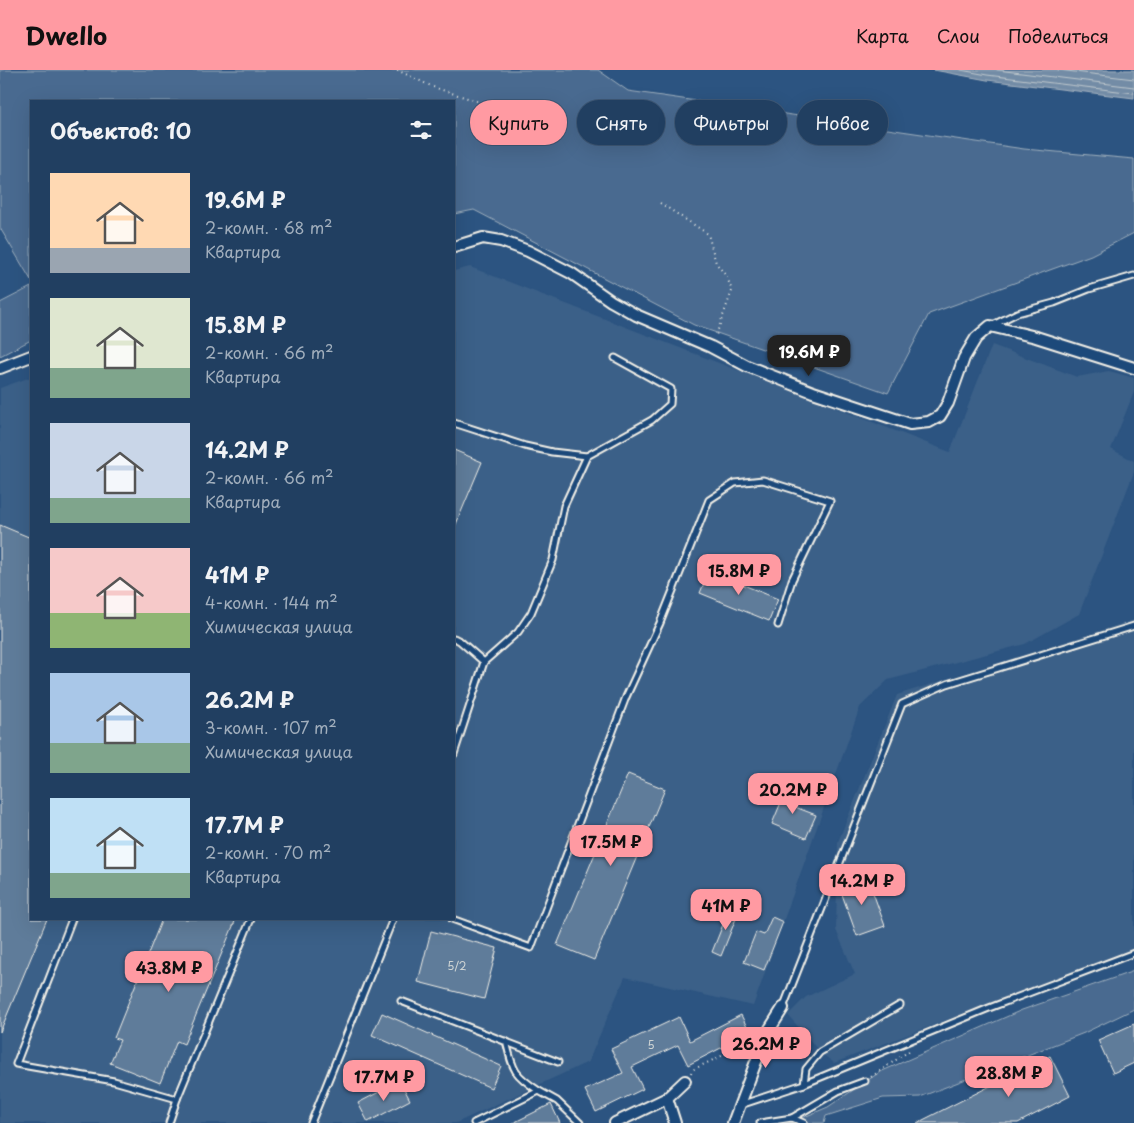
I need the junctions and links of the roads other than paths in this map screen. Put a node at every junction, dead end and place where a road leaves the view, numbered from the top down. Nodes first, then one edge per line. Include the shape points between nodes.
1 (455, 247) edge
2 (1134, 276) edge
3 (990, 326) junction
4 (30, 356) edge
5 (615, 358) dead end
6 (0, 368) edge
7 (1134, 368) edge
8 (455, 423) edge
9 (587, 456) junction
10 (778, 625) dead end
11 (1134, 626) edge
12 (455, 639) edge
13 (484, 662) junction
14 (455, 751) edge
15 (72, 920) edge
16 (252, 920) edge
17 (393, 920) edge
18 (455, 920) edge
19 (1134, 953) edge
20 (401, 1001) dead end
21 (900, 1005) dead end
22 (783, 1008) joint
23 (506, 1041) junction
24 (558, 1062) dead end
25 (686, 1081) road end
26 (865, 1081) road end
27 (804, 1084) junction
28 (538, 1091) junction
29 (667, 1098) junction
30 (177, 1099) junction
31 (739, 1106) junction
32 (792, 1118) junction
33 (169, 1123) edge
34 (311, 1123) edge
35 (474, 1123) edge
36 (580, 1123) edge
37 (615, 1123) edge
38 (675, 1123) edge
39 (733, 1123) edge
40 (760, 1123) edge
41 (804, 1123) edge

1 - 3 street via 483,238 501,240 571,272 636,315 747,366 910,424 929,422 940,416 964,358 976,338
2 - 3 lane via 1017,313
3 - 7 street via 1044,339
4 - 6 street
5 - 9 lane via 671,389 670,404 652,420
8 - 9 lane via 525,446
9 - 13 lane via 564,506 553,560 531,612 518,632
10 - 18 lane via 792,580 830,501 763,480 735,483 709,500 660,623 626,697 531,948
11 - 22 lane via 947,684 902,704
12 - 13 lane
13 - 14 lane
15 - 30 lane via 16,1064 114,1081
16 - 30 lane
17 - 34 lane
19 - 27 lane
20 - 23 lane
21 - 27 lane via 820,1052 806,1069
22 - 31 street via 766,1035
23 - 24 lane
23 - 28 lane via 512,1067 519,1078
25 - 29 street
26 - 32 lane via 838,1091
27 - 31 lane
28 - 35 lane
28 - 36 lane via 557,1100
29 - 37 street
29 - 38 street
30 - 33 lane
31 - 39 street
32 - 40 lane
32 - 41 lane

